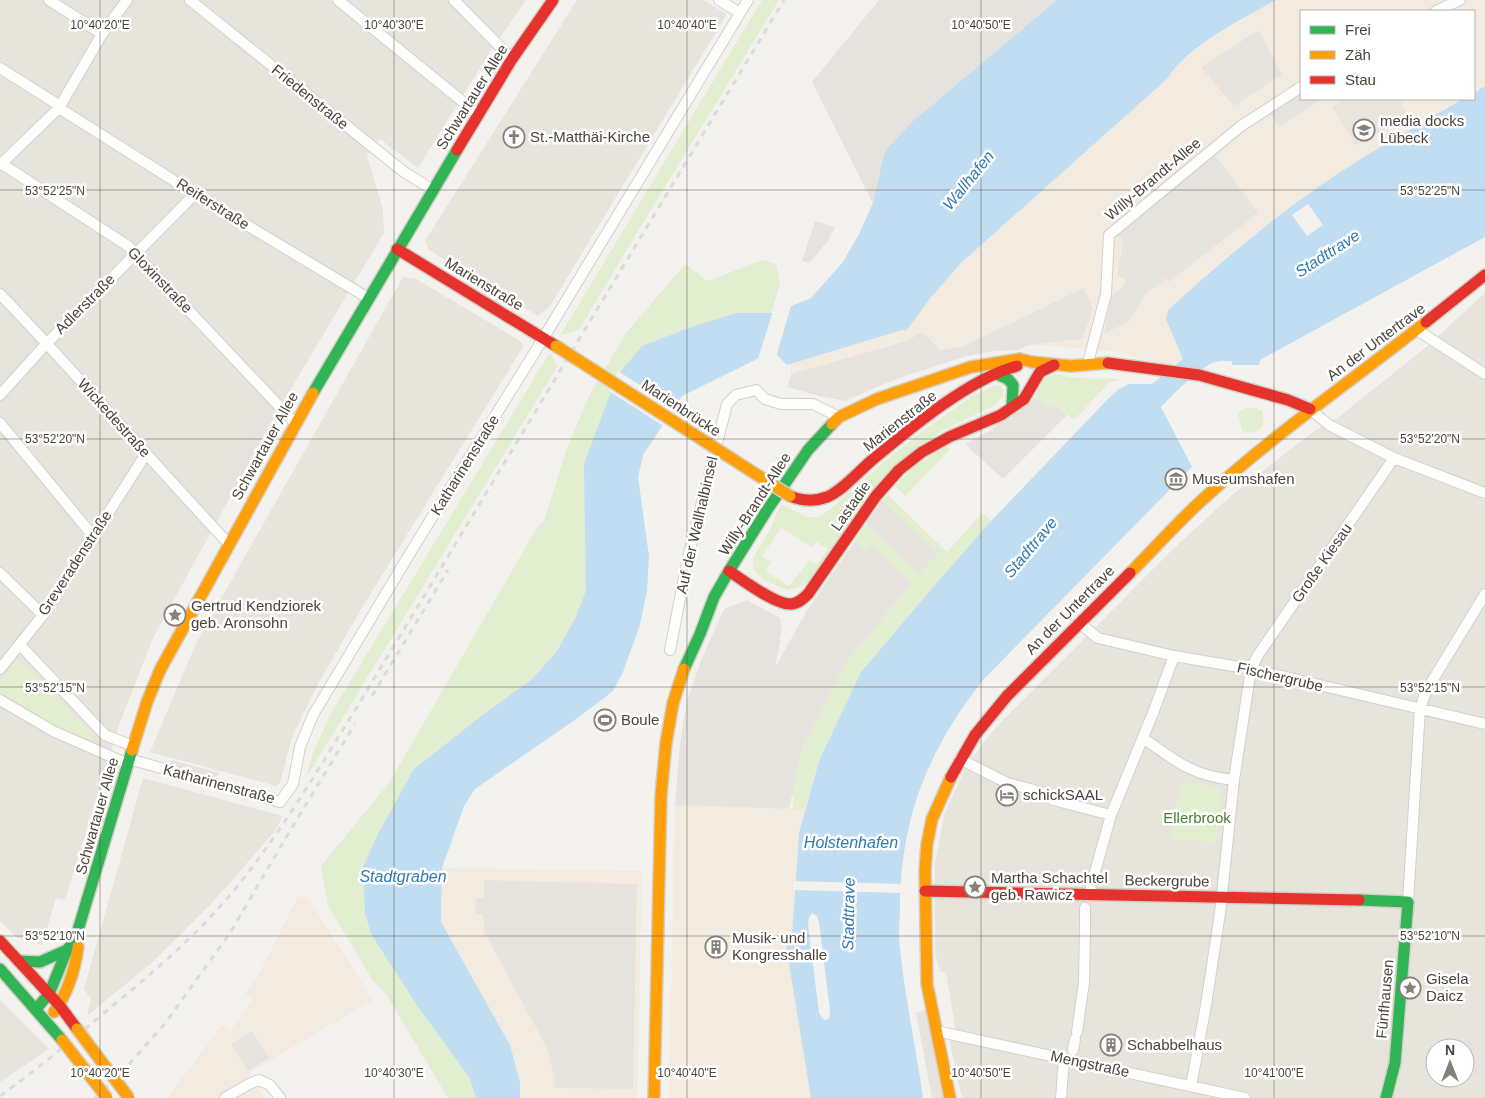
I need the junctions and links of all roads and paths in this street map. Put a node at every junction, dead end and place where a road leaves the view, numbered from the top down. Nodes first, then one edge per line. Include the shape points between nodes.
1 (48, 0) edge
2 (127, 0) edge
3 (190, 0) edge
4 (338, 0) edge
5 (454, 0) edge
6 (719, 0) edge
7 (748, 0) edge
8 (1460, 0) edge
9 (549, 2) edge
10 (1438, 10) edge
11 (740, 13) junction
12 (102, 34) junction
13 (512, 59) junction
14 (0, 68) edge
15 (1300, 88) edge
16 (59, 107) junction
17 (478, 114) junction
18 (1, 164) edge
19 (433, 190) junction
20 (195, 194) junction
21 (397, 249) junction
22 (136, 253) junction
23 (1485, 275) edge
24 (0, 294) edge
25 (368, 298) junction
26 (1417, 330) junction
27 (543, 338) junction
28 (47, 343) junction
29 (556, 346) joint
30 (1032, 362) junction
31 (1055, 364) junction
32 (1090, 365) junction
33 (996, 374) junction
34 (1485, 374) edge
35 (927, 382) junction
36 (0, 395) edge
37 (957, 396) junction
38 (1012, 407) junction
39 (1310, 409) junction
40 (839, 417) junction
41 (0, 423) edge
42 (294, 423) junction
43 (146, 454) junction
44 (1394, 458) junction
45 (1485, 493) edge
46 (790, 496) joint
47 (93, 536) junction
48 (228, 543) junction
49 (729, 571) junction
50 (0, 573) edge
51 (1485, 594) edge
52 (43, 615) junction
53 (1079, 623) junction
54 (20, 645) junction
55 (670, 650) dead end
56 (1174, 656) junction
57 (0, 669) edge
58 (1251, 669) junction
59 (0, 700) edge
60 (1420, 709) junction
61 (1485, 724) edge
62 (105, 735) junction
63 (1143, 738) junction
64 (133, 746) junction
65 (98, 752) junction
66 (960, 759) junction
67 (128, 762) junction
68 (1234, 780) junction
69 (1111, 815) junction
70 (925, 891) junction
71 (1088, 895) junction
72 (1221, 897) junction
73 (1408, 902) junction
74 (76, 940) junction
75 (0, 941) edge
76 (67, 950) junction
77 (19, 960) junction
78 (0, 968) edge
79 (49, 994) junction
80 (60, 1006) junction
81 (36, 1009) junction
82 (46, 1021) junction
83 (936, 1031) junction
84 (1070, 1055) junction
85 (1191, 1086) junction
86 (107, 1098) edge
87 (129, 1098) edge
88 (225, 1098) edge
89 (280, 1098) edge
90 (654, 1098) edge
91 (950, 1098) edge
92 (1061, 1098) edge
93 (1244, 1098) edge
94 (1386, 1098) edge

1 - 12 street
2 - 12 street
3 - 19 street, Friedenstraße via 404,172
4 - 17 street
5 - 13 street
6 - 11 street
7 - 11 street, Katharinenstraße
8 - 10 street
9 - 13 main road, Schwartauer Allee
11 - 27 street, Katharinenstraße
12 - 16 street
13 - 17 main road, Schwartauer Allee
14 - 16 street, Reiferstraße
15 - 32 street, Willy-Brandt-Allee via 1235,131 1109,235 1106,294
16 - 18 street
16 - 20 street, Reiferstraße
17 - 19 main road, Schwartauer Allee
18 - 22 street, Gloxinstraße
19 - 21 main road, Schwartauer Allee
20 - 22 street, Adlerstraße
20 - 25 street, Reiferstraße
21 - 25 main road, Schwartauer Allee
21 - 27 main road, Marienstraße
22 - 28 street, Adlerstraße
22 - 42 street, Gloxinstraße
23 - 26 main road, An der Untertrave
24 - 28 street, Wickedestraße
25 - 42 main road, Schwartauer Allee
26 - 34 street
26 - 39 main road, An der Untertrave
27 - 29 main road, Marienstraße
27 - 67 street, Katharinenstraße via 314,715 300,747 293,784 280,802
28 - 36 street, Adlerstraße
28 - 43 street, Wickedestraße
29 - 46 main road, Marienbrücke, bridge
30 - 31 main road, Willy-Brandt-Allee
30 - 33 main road, Marienstraße
30 - 35 main road, Willy-Brandt-Allee via 1020,359 971,367
31 - 32 main road, Willy-Brandt-Allee
31 - 38 main road, Lastadie via 1040,372 1024,399
32 - 39 main road, Willy-Brandt-Allee via 1230,384
33 - 37 main road, Marienstraße
33 - 38 main road via 1008,377 1013,384
35 - 37 main road, Willy-Brandt-Allee via 949,384
35 - 40 main road, Willy-Brandt-Allee via 877,399
37 - 46 main road, Marienstraße via 888,447 833,494 806,501
38 - 49 main road, Lastadie via 922,452 899,470 876,496 808,594 798,602 780,601
39 - 44 street via 1329,425
39 - 53 main road, An der Untertrave via 1209,493
40 - 49 main road, Willy-Brandt-Allee via 808,450
40 - 55 street, Auf der Wallhalbinsel via 813,404 781,404 765,399 756,390 736,395 727,404 688,556
41 - 47 street
42 - 48 main road, Schwartauer Allee
43 - 47 street, Greveradenstraße
43 - 48 street, Wickedestraße
44 - 45 street
44 - 58 street, Große Kiesau via 1258,654
47 - 52 street, Greveradenstraße
48 - 64 main road, Schwartauer Allee via 160,670
49 - 90 main road, Willy-Brandt-Allee via 714,597 680,677 666,743 661,795
50 - 52 street
51 - 60 street via 1426,691
52 - 54 street, Greveradenstraße
53 - 56 street, Fischergrube via 1098,638
53 - 66 main road, An der Untertrave via 1007,696
54 - 57 street, Greveradenstraße
54 - 62 street
56 - 58 street, Fischergrube
56 - 63 street
58 - 60 street, Fischergrube
58 - 68 street
59 - 65 street via 53,731
60 - 61 street, Fischergrube
60 - 73 street
62 - 64 street
62 - 65 street
63 - 68 street via 1193,771 1208,777
63 - 69 street
64 - 67 main road, Schwartauer Allee
65 - 67 street
66 - 69 street via 1007,783 1046,793 1053,800
66 - 70 main road, An der Untertrave via 932,819 927,844
67 - 74 main road, Schwartauer Allee
68 - 72 street
69 - 71 street
70 - 71 main road, Beckergrube
70 - 83 main road, An der Untertrave via 927,984
71 - 72 main road, Beckergrube
71 - 84 street via 1084,982
72 - 73 main road, Beckergrube
72 - 85 street
73 - 94 main road, Fünfhausen via 1394,1063
74 - 76 main road, Schwartauer Allee
74 - 80 main road, Schwartauer Allee via 78,948
75 - 77 main road
76 - 77 main road via 40,962
76 - 79 main road, Schwartauer Allee
77 - 79 main road
78 - 81 main road
79 - 80 main road
79 - 81 main road, Schwartauer Allee
80 - 82 main road, Schwartauer Allee
80 - 87 main road, bridge
81 - 82 main road
82 - 86 main road, bridge
83 - 84 street, Mengstraße
83 - 91 main road, An der Untertrave
84 - 85 street, Mengstraße
84 - 92 street
85 - 93 street, Mengstraße
88 - 89 street via 260,1080 270,1085

